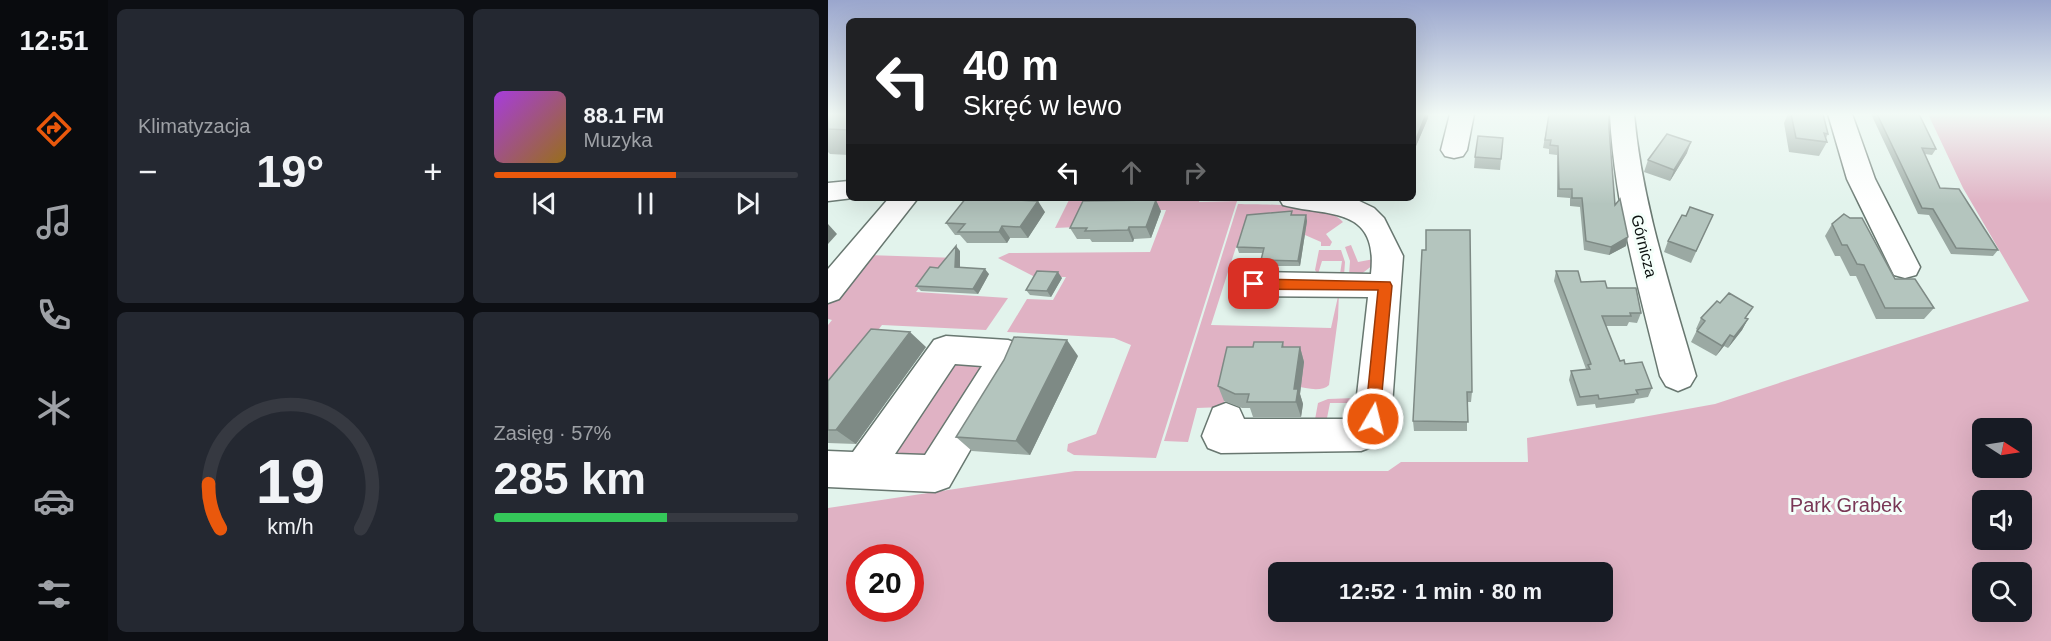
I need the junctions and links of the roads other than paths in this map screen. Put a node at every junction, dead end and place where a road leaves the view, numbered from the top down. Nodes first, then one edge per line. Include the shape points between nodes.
1 (1455, 144) edge
2 (1624, 144) edge
3 (1850, 144) edge
4 (1454, 150) dead end
5 (828, 182) edge
6 (846, 184) edge
7 (846, 190) edge
8 (828, 192) edge
9 (901, 201) edge
10 (1320, 201) edge
11 (1905, 267) dead end
12 (831, 284) edge
13 (1254, 284) dead end
14 (1385, 286) junction
15 (1678, 376) dead end
16 (1226, 419) dead end

1 - 4 street
2 - 15 street, Górnicza via 1635,212
3 - 11 street via 1861,180
5 - 6 street
7 - 8 street
9 - 12 street
10 - 14 street via 1347,204 1379,230 1388,256
13 - 14 street
14 - 16 street via 1377,394 1368,428 1352,436 1221,436

